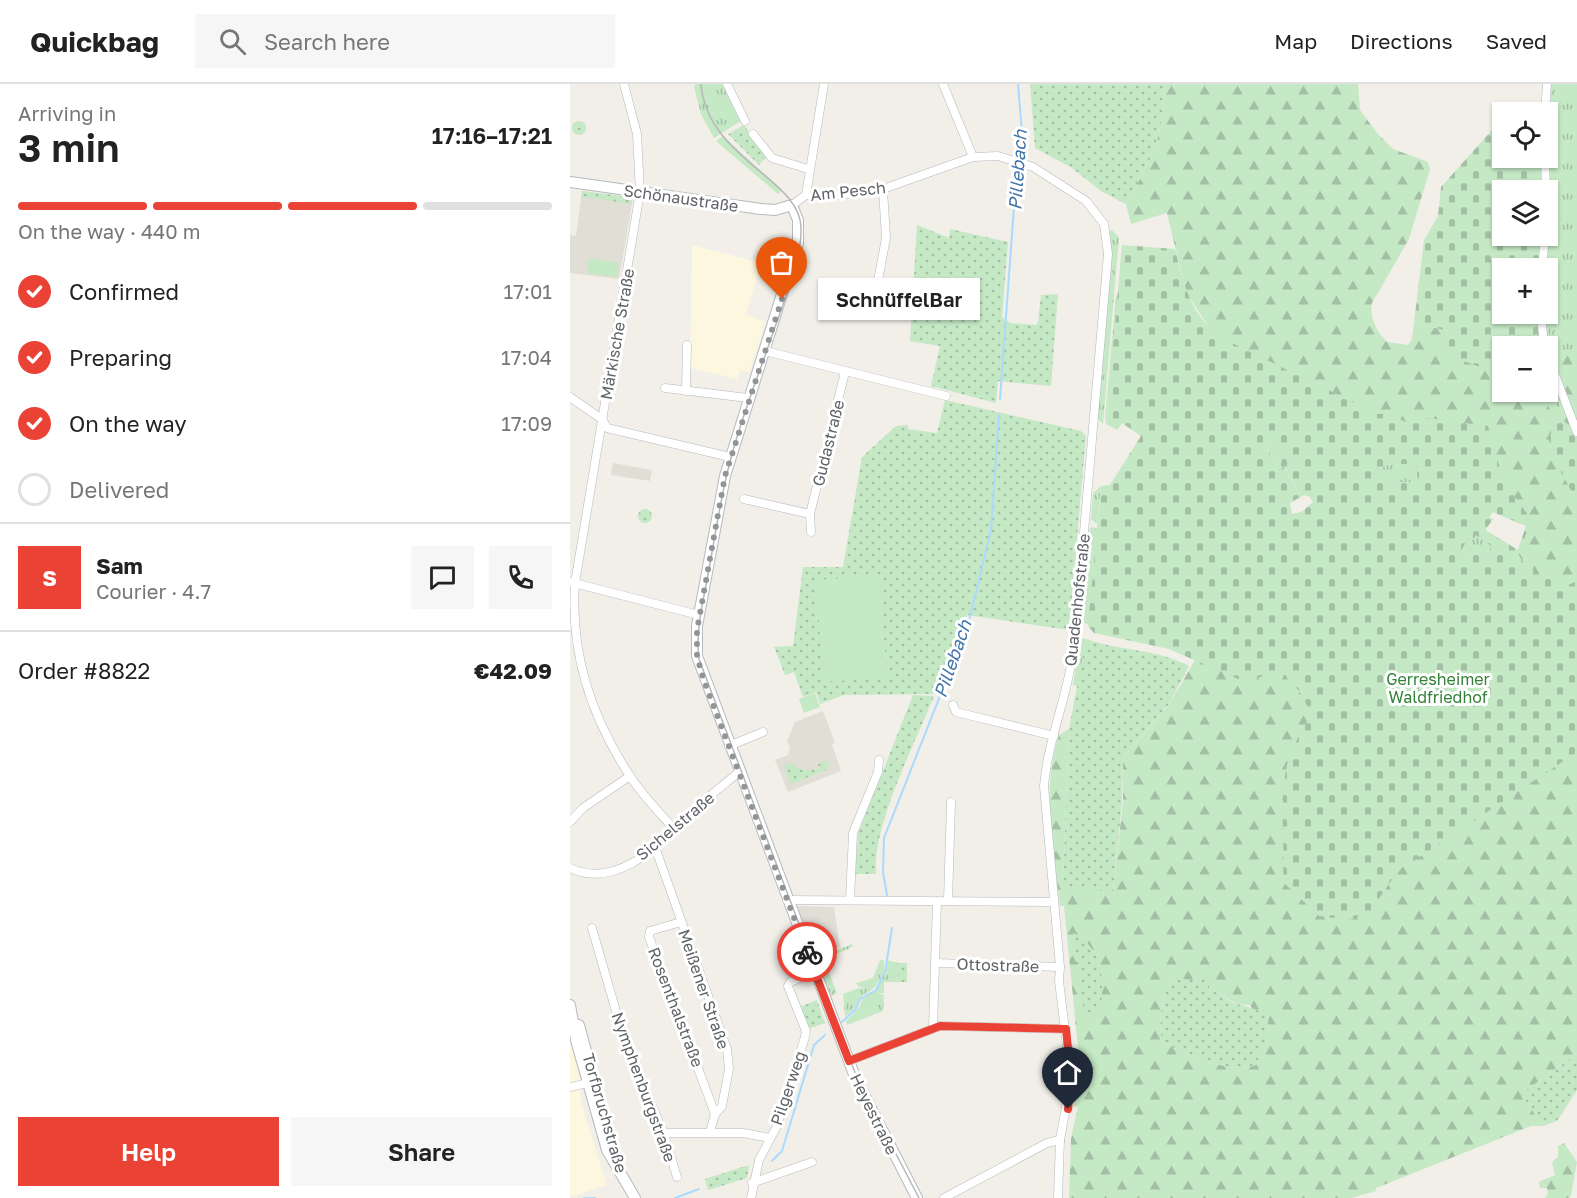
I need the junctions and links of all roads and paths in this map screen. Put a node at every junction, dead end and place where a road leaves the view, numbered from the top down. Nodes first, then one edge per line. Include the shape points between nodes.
1 (624, 84) edge
2 (727, 84) edge
3 (824, 84) edge
4 (943, 84) edge
5 (1547, 84) edge
6 (1546, 102) edge
7 (745, 121) dead end
8 (753, 135) dead end
9 (973, 157) junction
10 (808, 169) junction
11 (570, 182) edge
12 (883, 189) junction
13 (640, 192) junction
14 (806, 195) junction
15 (792, 205) junction
16 (874, 302) dead end
17 (687, 345) dead end
18 (765, 351) junction
19 (845, 372) junction
20 (1558, 383) edge
21 (665, 388) dead end
22 (686, 391) junction
23 (946, 396) dead end
24 (570, 398) edge
25 (748, 398) junction
26 (603, 420) junction
27 (1577, 432) edge
28 (729, 457) junction
29 (744, 499) dead end
30 (810, 514) junction
31 (811, 532) dead end
32 (572, 583) edge
33 (699, 615) junction
34 (954, 705) dead end
35 (763, 732) dead end
36 (1054, 736) junction
37 (729, 746) junction
38 (879, 760) dead end
39 (739, 772) junction
40 (630, 776) junction
41 (951, 802) dead end
42 (570, 822) edge
43 (674, 829) junction
44 (655, 847) junction
45 (570, 868) edge
46 (787, 900) junction
47 (850, 900) junction
48 (937, 901) junction
49 (948, 901) junction
50 (1054, 902) junction
51 (681, 922) junction
52 (592, 928) dead end
53 (936, 963) junction
54 (1060, 967) junction
55 (815, 972) junction
56 (571, 1008) edge
57 (580, 1028) junction
58 (933, 1028) junction
59 (1066, 1029) junction
60 (849, 1061) junction
61 (588, 1083) junction
62 (570, 1087) edge
63 (601, 1110) junction
64 (715, 1114) junction
65 (710, 1132) junction
66 (663, 1133) junction
67 (770, 1138) junction
68 (1060, 1140) junction
69 (812, 1162) dead end
70 (677, 1176) dead end
71 (625, 1180) junction
72 (752, 1183) junction
73 (634, 1198) edge
74 (751, 1198) edge
75 (917, 1198) edge
76 (944, 1198) edge
77 (1058, 1198) edge

1 - 13 street, Märkische Straße via 637,134
2 - 7 street
3 - 10 street
4 - 9 street
5 - 6 street
8 - 10 street via 772,158
9 - 12 street, Am Pesch
9 - 36 street, Quadenhofstraße via 1012,159 1083,198 1098,214 1108,243 1074,648
10 - 14 street
11 - 13 street, Schönaustraße
12 - 14 street, Am Pesch
12 - 16 street via 886,238
13 - 15 street, Schönaustraße via 767,210
13 - 26 street, Märkische Straße
14 - 15 street, Am Pesch
15 - 18 street, Heyestraße via 798,220 798,243
17 - 22 street
18 - 19 street
18 - 25 street, Heyestraße
19 - 23 street
19 - 30 street, Gudastraße
20 - 27 street
21 - 22 street
22 - 25 street
24 - 26 street
25 - 28 street, Heyestraße
26 - 28 street via 607,428 632,436
26 - 32 street, Märkische Straße
28 - 33 street, Heyestraße
29 - 30 street
30 - 31 street, Gudastraße
32 - 33 street
32 - 40 street, Märkische Straße via 574,642 586,688
33 - 37 street, Heyestraße via 698,661
34 - 36 street via 956,712
35 - 37 street
36 - 50 street, Quadenhofstraße via 1044,798
37 - 39 street, Heyestraße
38 - 47 street via 854,834
39 - 43 street, Sichelstraße
39 - 46 street, Heyestraße
40 - 42 street via 583,808
40 - 43 street, Märkische Straße
41 - 49 street
43 - 44 street, Sichelstraße
44 - 45 street, Sichelstraße via 616,869 588,873
44 - 51 street, Meißener Straße
46 - 47 street
46 - 55 street, Heyestraße
47 - 48 street
48 - 49 street
48 - 53 street
49 - 50 street
50 - 54 street, Quadenhofstraße
51 - 64 street, Meißener Straße via 727,1049 729,1069 722,1106
51 - 64 street, Rosenthalstraße via 650,930 649,936
52 - 66 street, Nymphenburgstraße via 626,1046
53 - 54 street, Ottostraße
53 - 58 street
54 - 59 street, Quadenhofstraße
55 - 60 street, Heyestraße
55 - 67 street, Pilgerweg via 788,986 806,1031
56 - 57 street, Torfbruchstraße
56 - 61 street, Torfbruchstraße
57 - 61 street
57 - 63 street, Torfbruchstraße
58 - 59 street
58 - 60 street
59 - 68 street, Quadenhofstraße via 1071,1087
60 - 75 street, Heyestraße via 864,1098
61 - 62 street
61 - 63 street
61 - 71 street, Torfbruchstraße via 608,1150
63 - 71 street, Torfbruchstraße
64 - 65 street, Meißener Straße
65 - 66 street
65 - 67 street
66 - 70 street, Nymphenburgstraße
67 - 72 street, Pilgerweg
68 - 76 street via 1047,1143
68 - 77 street, Quadenhofstraße
69 - 72 street
71 - 73 street, Torfbruchstraße
72 - 74 street, Pilgerweg

